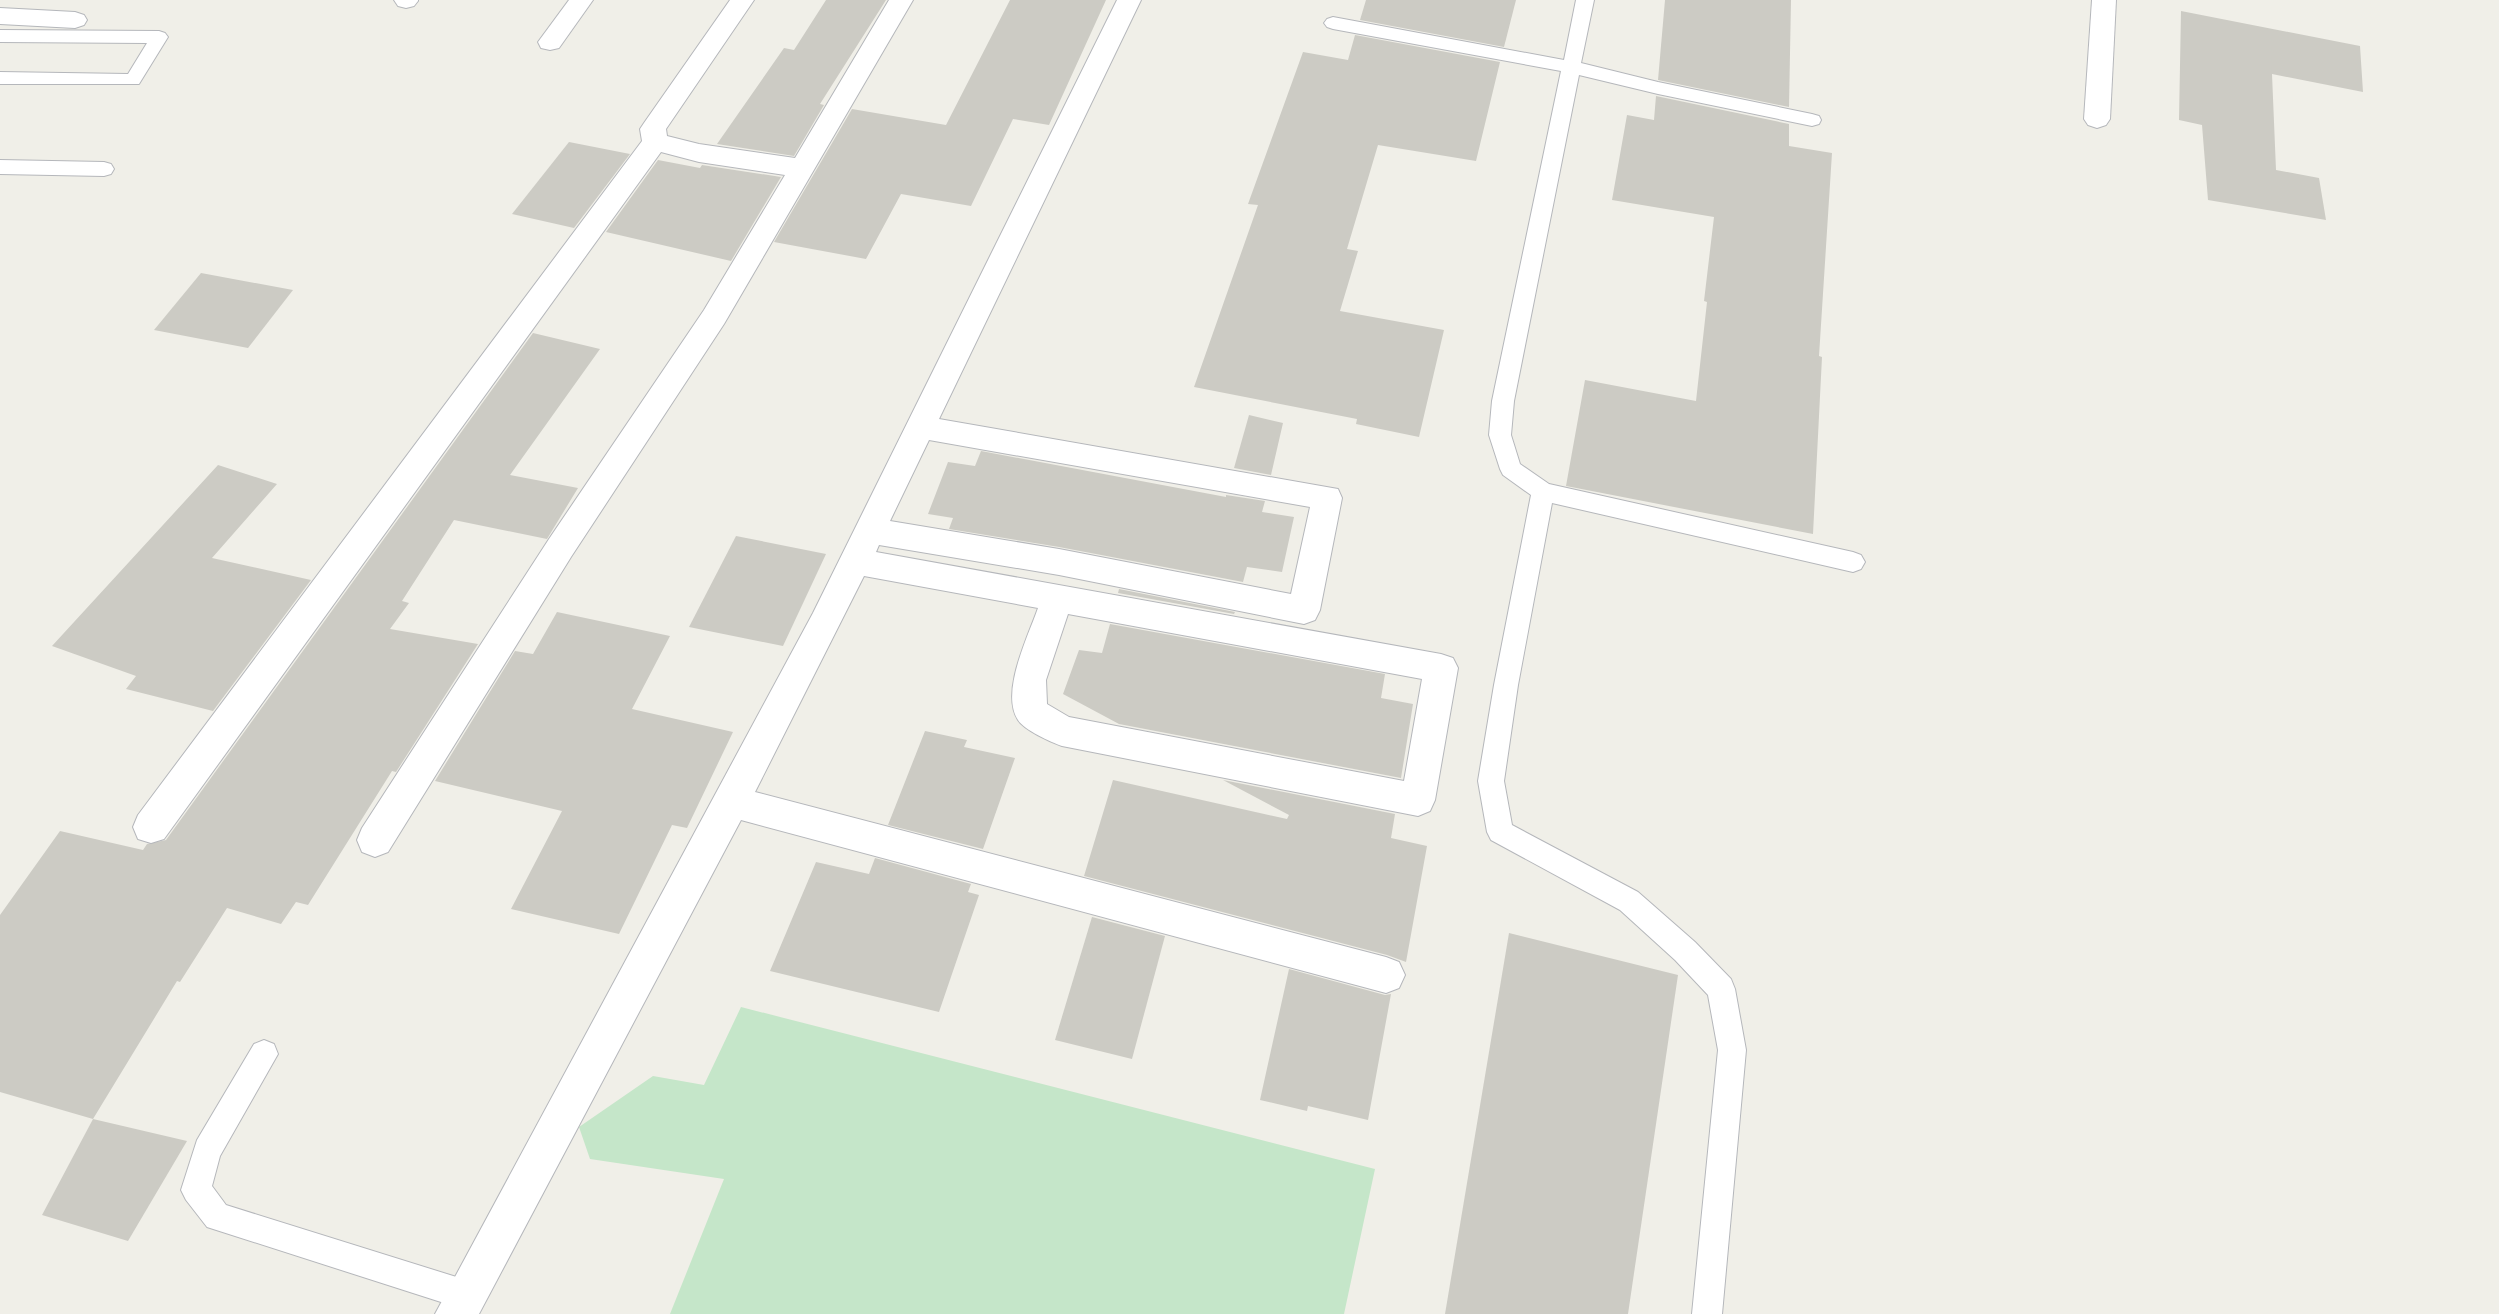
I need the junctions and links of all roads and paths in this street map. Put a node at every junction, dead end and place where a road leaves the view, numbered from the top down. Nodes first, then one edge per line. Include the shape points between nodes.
1 (581, 0) edge
2 (742, 0) edge
3 (901, 0) edge
4 (1129, 0) edge
5 (1585, 0) edge
6 (2104, 0) edge
7 (0, 16) edge
8 (75, 20) dead end
9 (1333, 23) dead end
10 (0, 36) edge
11 (550, 42) dead end
12 (1572, 67) junction
13 (0, 78) edge
14 (2097, 119) dead end
15 (1812, 120) dead end
16 (654, 142) junction
17 (0, 167) edge
18 (801, 168) junction
19 (104, 169) dead end
20 (919, 427) junction
21 (1543, 492) junction
22 (869, 530) junction
23 (854, 561) junction
24 (1852, 562) dead end
25 (1057, 600) junction
26 (732, 802) junction
27 (151, 827) dead end
28 (375, 840) dead end
29 (1386, 975) dead end
30 (264, 1054) dead end
31 (461, 1305) edge
32 (1707, 1314) edge

1 - 11 street
2 - 16 street via 652,129
3 - 18 street
4 - 20 street
5 - 12 lane
6 - 14 street
7 - 8 street
9 - 12 lane
10 - 13 lane via 159,37 133,80
12 - 15 lane
12 - 21 lane via 1503,401 1500,435 1511,469
16 - 18 street
16 - 27 street
17 - 19 lane
18 - 28 street via 714,317 560,548
20 - 22 street
20 - 22 street via 1328,498 1304,610
21 - 24 lane
21 - 32 lane via 1491,781 1500,832 1629,901 1721,989 1732,1050
22 - 23 street
23 - 25 street
23 - 26 street
25 - 25 street via 1441,668 1418,800 1062,731 1031,712 1029,680
26 - 29 street
26 - 31 street
30 - 31 lane via 207,1150 196,1190 217,1217

